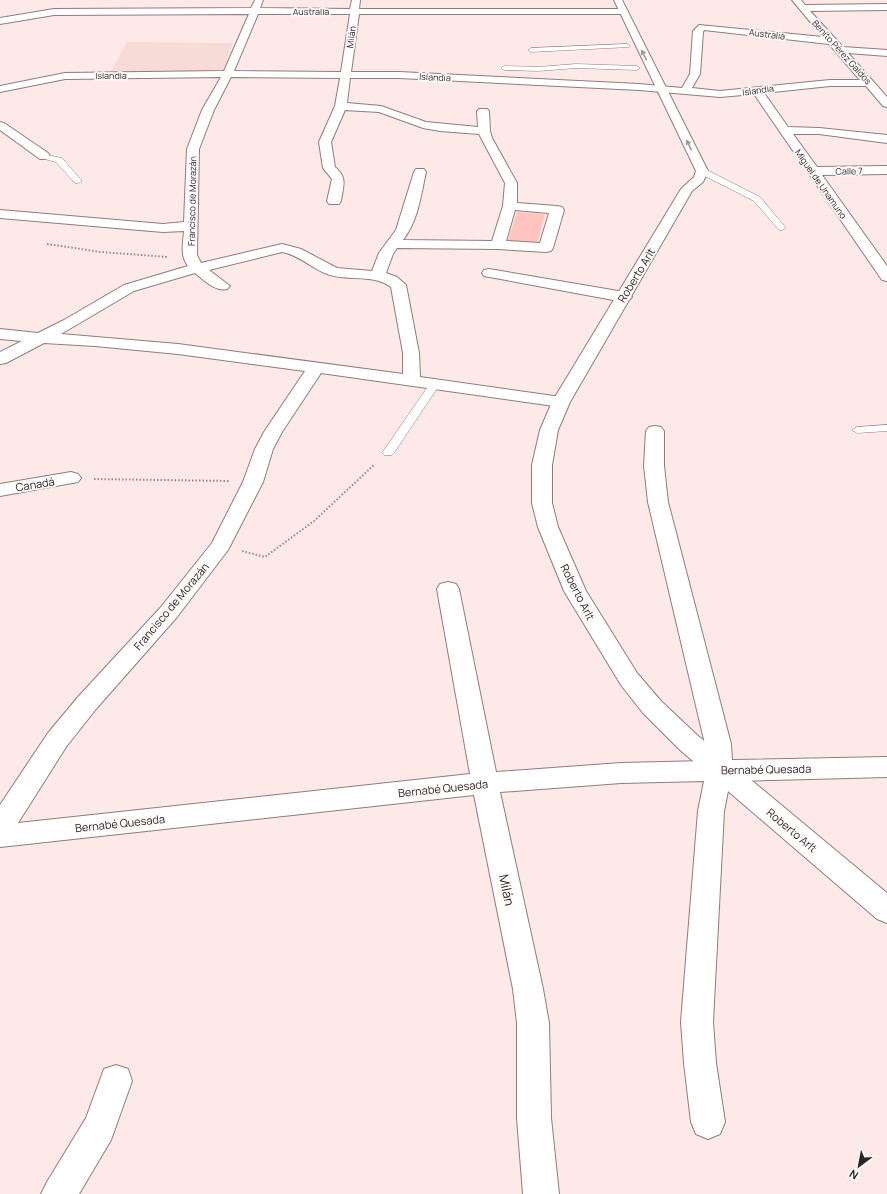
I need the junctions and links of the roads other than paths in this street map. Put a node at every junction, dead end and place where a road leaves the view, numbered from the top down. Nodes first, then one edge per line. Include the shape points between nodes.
1 (63, 0) edge
2 (259, 0) edge
3 (356, 0) edge
4 (605, 0) edge
5 (618, 0) edge
6 (799, 4) edge
7 (887, 7) edge
8 (254, 11) junction
9 (354, 11) junction
10 (54, 12) junction
11 (624, 12) junction
12 (613, 15) junction
13 (0, 21) edge
14 (832, 41) junction
15 (531, 50) dead end
16 (841, 50) junction
17 (631, 53) junction
18 (887, 53) edge
19 (504, 68) dead end
20 (228, 74) junction
21 (345, 75) junction
22 (870, 83) junction
23 (647, 88) junction
24 (0, 89) edge
25 (662, 90) junction
26 (757, 91) junction
27 (685, 92) junction
28 (653, 102) dead end
29 (887, 104) edge
30 (341, 106) junction
31 (483, 112) dead end
32 (0, 125) edge
33 (783, 130) junction
34 (484, 131) junction
35 (887, 139) edge
36 (44, 156) joint
37 (887, 170) edge
38 (702, 171) junction
39 (812, 171) junction
40 (420, 172) dead end
41 (78, 181) dead end
42 (334, 200) dead end
43 (510, 206) junction
44 (0, 214) edge
45 (191, 226) junction
46 (782, 228) dead end
47 (394, 244) junction
48 (498, 244) junction
49 (194, 262) junction
50 (489, 273) dead end
51 (377, 277) junction
52 (887, 277) edge
53 (222, 286) dead end
54 (624, 297) junction
55 (0, 334) edge
56 (39, 338) junction
57 (0, 359) edge
58 (316, 367) junction
59 (412, 380) junction
60 (435, 384) junction
61 (561, 402) junction
62 (887, 428) edge
63 (857, 430) dead end
64 (655, 431) dead end
65 (388, 453) road end
66 (71, 478) road end
67 (0, 490) edge
68 (448, 589) dead end
69 (887, 767) edge
70 (720, 770) junction
71 (485, 783) junction
72 (0, 828) edge
73 (0, 836) edge
74 (887, 910) edge
75 (116, 1081) dead end
76 (708, 1122) dead end
77 (59, 1194) edge
78 (541, 1194) edge

1 - 10 street
2 - 8 street, Francisco de Morazán
3 - 9 street, Milán
4 - 12 street
5 - 11 street
6 - 7 street
6 - 14 street, Benito Pérez Galdós
8 - 9 street, Australia
8 - 10 street, Australia
8 - 20 street, Francisco de Morazán
9 - 12 street, Australia
9 - 21 street, Milán
10 - 13 street, Australia
11 - 12 street, Australia
25 -> 11 street
14 - 16 street, Benito Pérez Galdós
14 - 27 street, Australia via 702,27 698,31 695,74
15 - 17 lane
16 - 18 street
16 - 22 street, Benito Pérez Galdós
17 - 19 lane via 576,66
17 - 23 street
20 - 21 street, Islandia
20 - 24 street, Islandia via 77,75
20 - 45 street, Francisco de Morazán via 208,110 193,149
21 - 23 street, Islandia
21 - 30 street, Milán
22 - 26 street, Islandia via 830,83
22 - 29 street, Benito Pérez Galdós
23 - 25 street, Islandia
23 - 28 street
25 - 27 street, Islandia
38 -> 25 street
26 - 27 street, Islandia via 720,94
26 - 33 street, Miguel de Unamuno
30 - 34 street via 381,109 440,128
30 - 42 street, Milán via 325,142 329,168 338,178
31 - 34 street
32 - 36 street
33 - 35 street via 819,131
33 - 39 street, Miguel de Unamuno
34 - 43 street via 511,183
36 - 41 lane via 59,160
37 - 39 street, Calle 7
38 - 46 lane via 757,199
38 - 54 street, Roberto Arlt via 701,177 687,182
39 - 52 street, Miguel de Unamuno
40 - 47 street via 408,221
43 - 48 street
43 - 48 street via 557,210 546,248
44 - 45 street via 163,228
45 - 49 street, Francisco de Morazán
47 - 48 street
47 - 51 street via 386,253
49 - 51 street via 287,248 335,272
49 - 53 street
49 - 56 street via 129,288
50 - 54 street
51 - 59 street via 390,279 398,285 411,353
54 - 61 street, Roberto Arlt
55 - 56 street
56 - 57 street
56 - 58 street via 151,346
58 - 59 street
58 - 72 street, Francisco de Morazán via 273,432 264,449 253,482 221,545 169,612 57,740
59 - 60 street
60 - 61 street
60 - 65 lane
61 - 70 street, Roberto Arlt via 549,430 542,465 542,503 562,563 575,591 629,680 652,707
62 - 63 lane
64 - 70 street via 654,466 658,502 718,744
66 - 67 street, Canadá
68 - 71 street, Milán
69 - 70 street, Bernabé Quesada
70 - 71 street, Bernabé Quesada via 621,773
70 - 74 street, Roberto Arlt
70 - 76 street via 711,811 697,1022
71 - 73 street, Bernabé Quesada
71 - 78 street, Milán via 533,1023 534,1118
75 - 77 street via 99,1128

